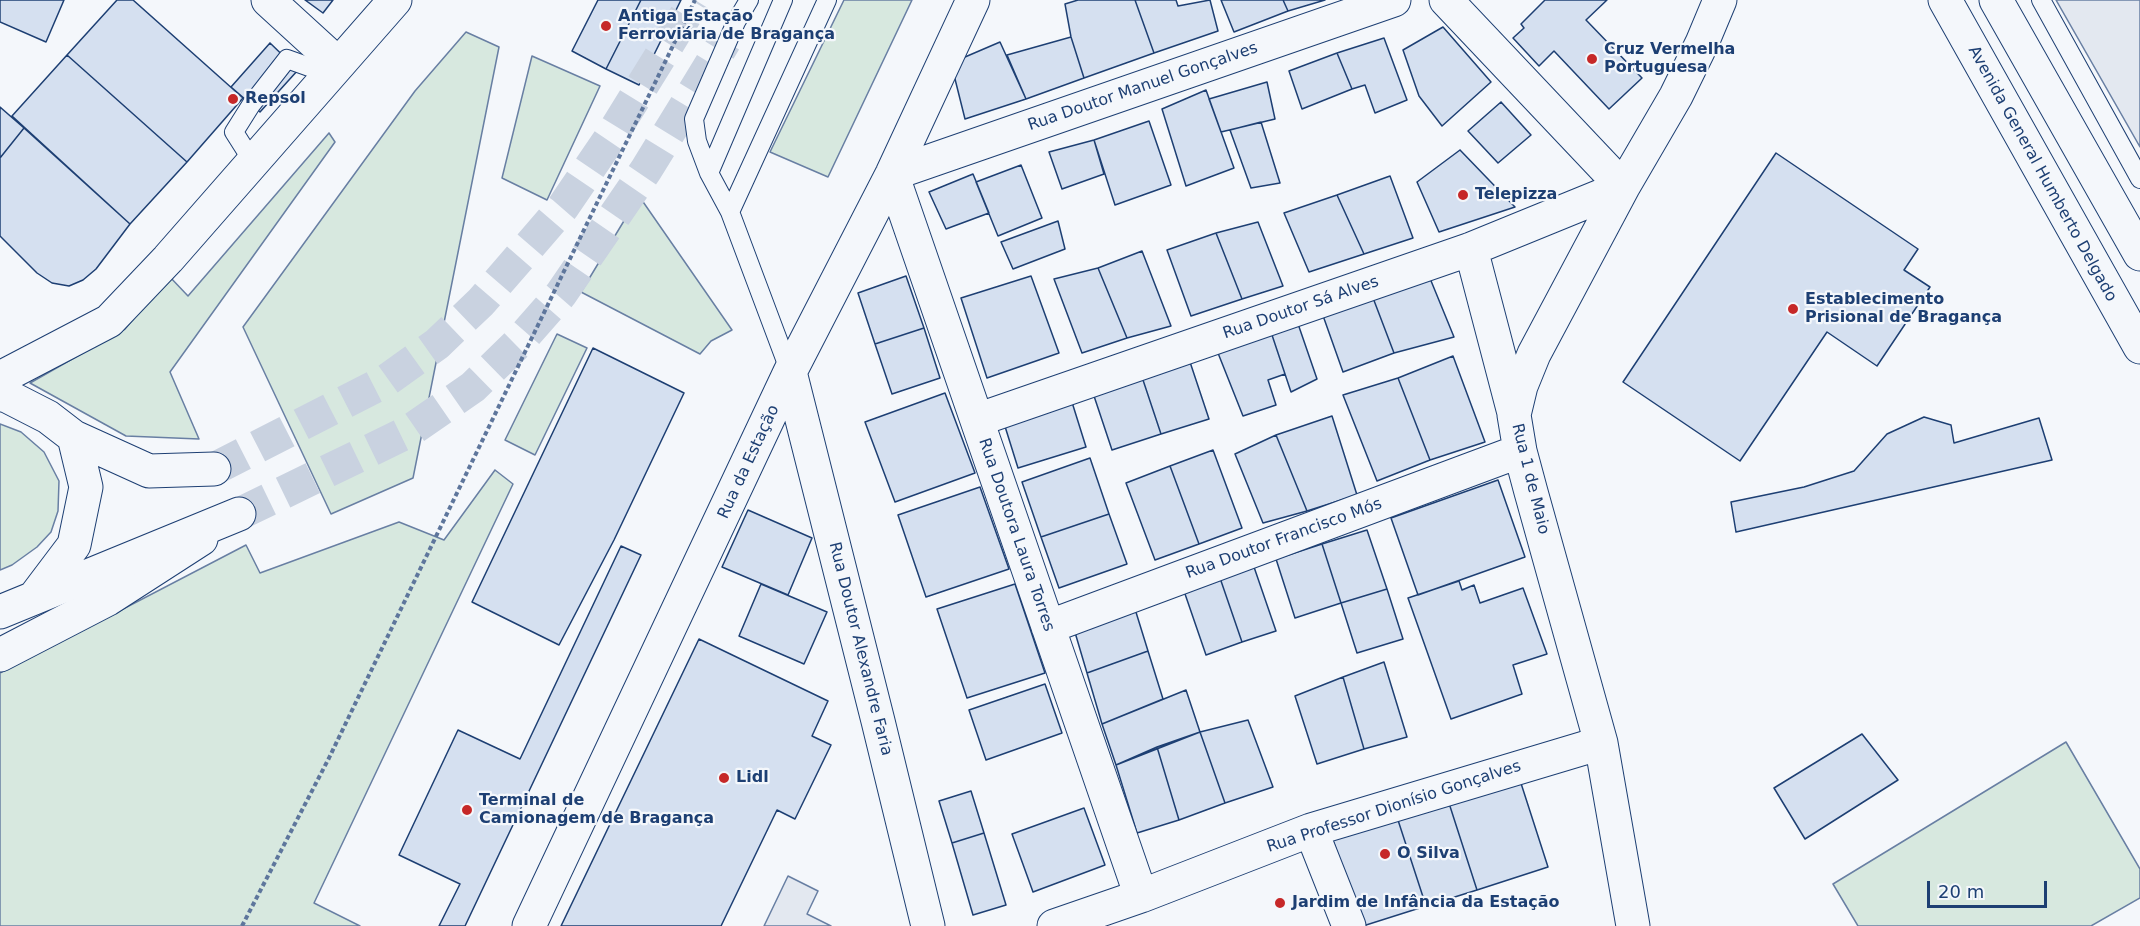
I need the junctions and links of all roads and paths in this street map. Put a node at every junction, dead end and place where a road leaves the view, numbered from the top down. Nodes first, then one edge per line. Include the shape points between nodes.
1 (268, 0) edge
2 (395, 0) edge
3 (695, 0) edge
4 (749, 0) edge
5 (783, 0) edge
6 (827, 0) edge
7 (973, 0) edge
8 (1394, 0) edge
9 (1446, 0) edge
10 (1720, 0) edge
11 (1945, 0) edge
12 (1996, 0) edge
13 (2041, 0) edge
14 (333, 69) junction
15 (709, 173) junction
16 (892, 174) junction
17 (2140, 179) edge
18 (1623, 187) junction
19 (730, 212) junction
20 (1471, 249) junction
21 (2140, 254) edge
22 (2140, 347) edge
23 (790, 372) junction
24 (0, 378) edge
25 (0, 395) edge
26 (1514, 415) junction
27 (977, 420) junction
28 (74, 437) junction
29 (1520, 451) junction
30 (214, 469) tunnel mouth
31 (34, 598) junction
32 (0, 612) edge
33 (1048, 627) junction
34 (0, 655) edge
35 (1601, 743) junction
36 (1311, 830) junction
37 (1141, 896) junction
38 (242, 926) edge
39 (530, 926) edge
40 (928, 926) edge
41 (1054, 926) edge
42 (1349, 926) edge
43 (1633, 926) edge

1 - 14 street
2 - 14 street
3 - 38 path via 329,758
4 - 15 lane via 694,119
5 - 15 lane
6 - 19 lane
7 - 16 street, Rua da Estação
8 - 16 street, Rua Doutor Manuel Gonçalves
9 - 18 street
10 - 18 street, Rua 1 de Maio via 1676,96
11 - 22 street, Avenida General Humberto Delgado
12 - 21 street
13 - 17 lane
14 - 24 street via 109,321
15 - 19 lane
16 - 23 street, Rua da Estação
16 - 27 street, Rua Doutora Laura Torres
18 - 20 street, Rua Doutor Sá Alves
18 - 26 street, Rua 1 de Maio via 1534,354
19 - 23 lane
20 - 26 street
20 - 27 street, Rua Doutor Sá Alves
23 - 39 street, Rua da Estação
23 - 40 street, Rua Doutor Alexandre Faria
25 - 28 street via 48,417
26 - 29 street, Rua 1 de Maio
27 - 33 street, Rua Doutora Laura Torres
28 - 30 street via 149,471
28 - 31 street via 86,487 74,545
29 - 33 street, Rua Doutor Francisco Mós
29 - 35 street, Rua 1 de Maio
31 - 32 street
31 - 34 street via 238,514 108,599
33 - 37 street, Rua Doutora Laura Torres
35 - 36 street, Rua Professor Dionísio Gonçalves
35 - 43 street, Rua 1 de Maio
36 - 37 street, Rua Professor Dionísio Gonçalves
36 - 42 street
37 - 41 street, Rua Professor Dionísio Gonçalves

